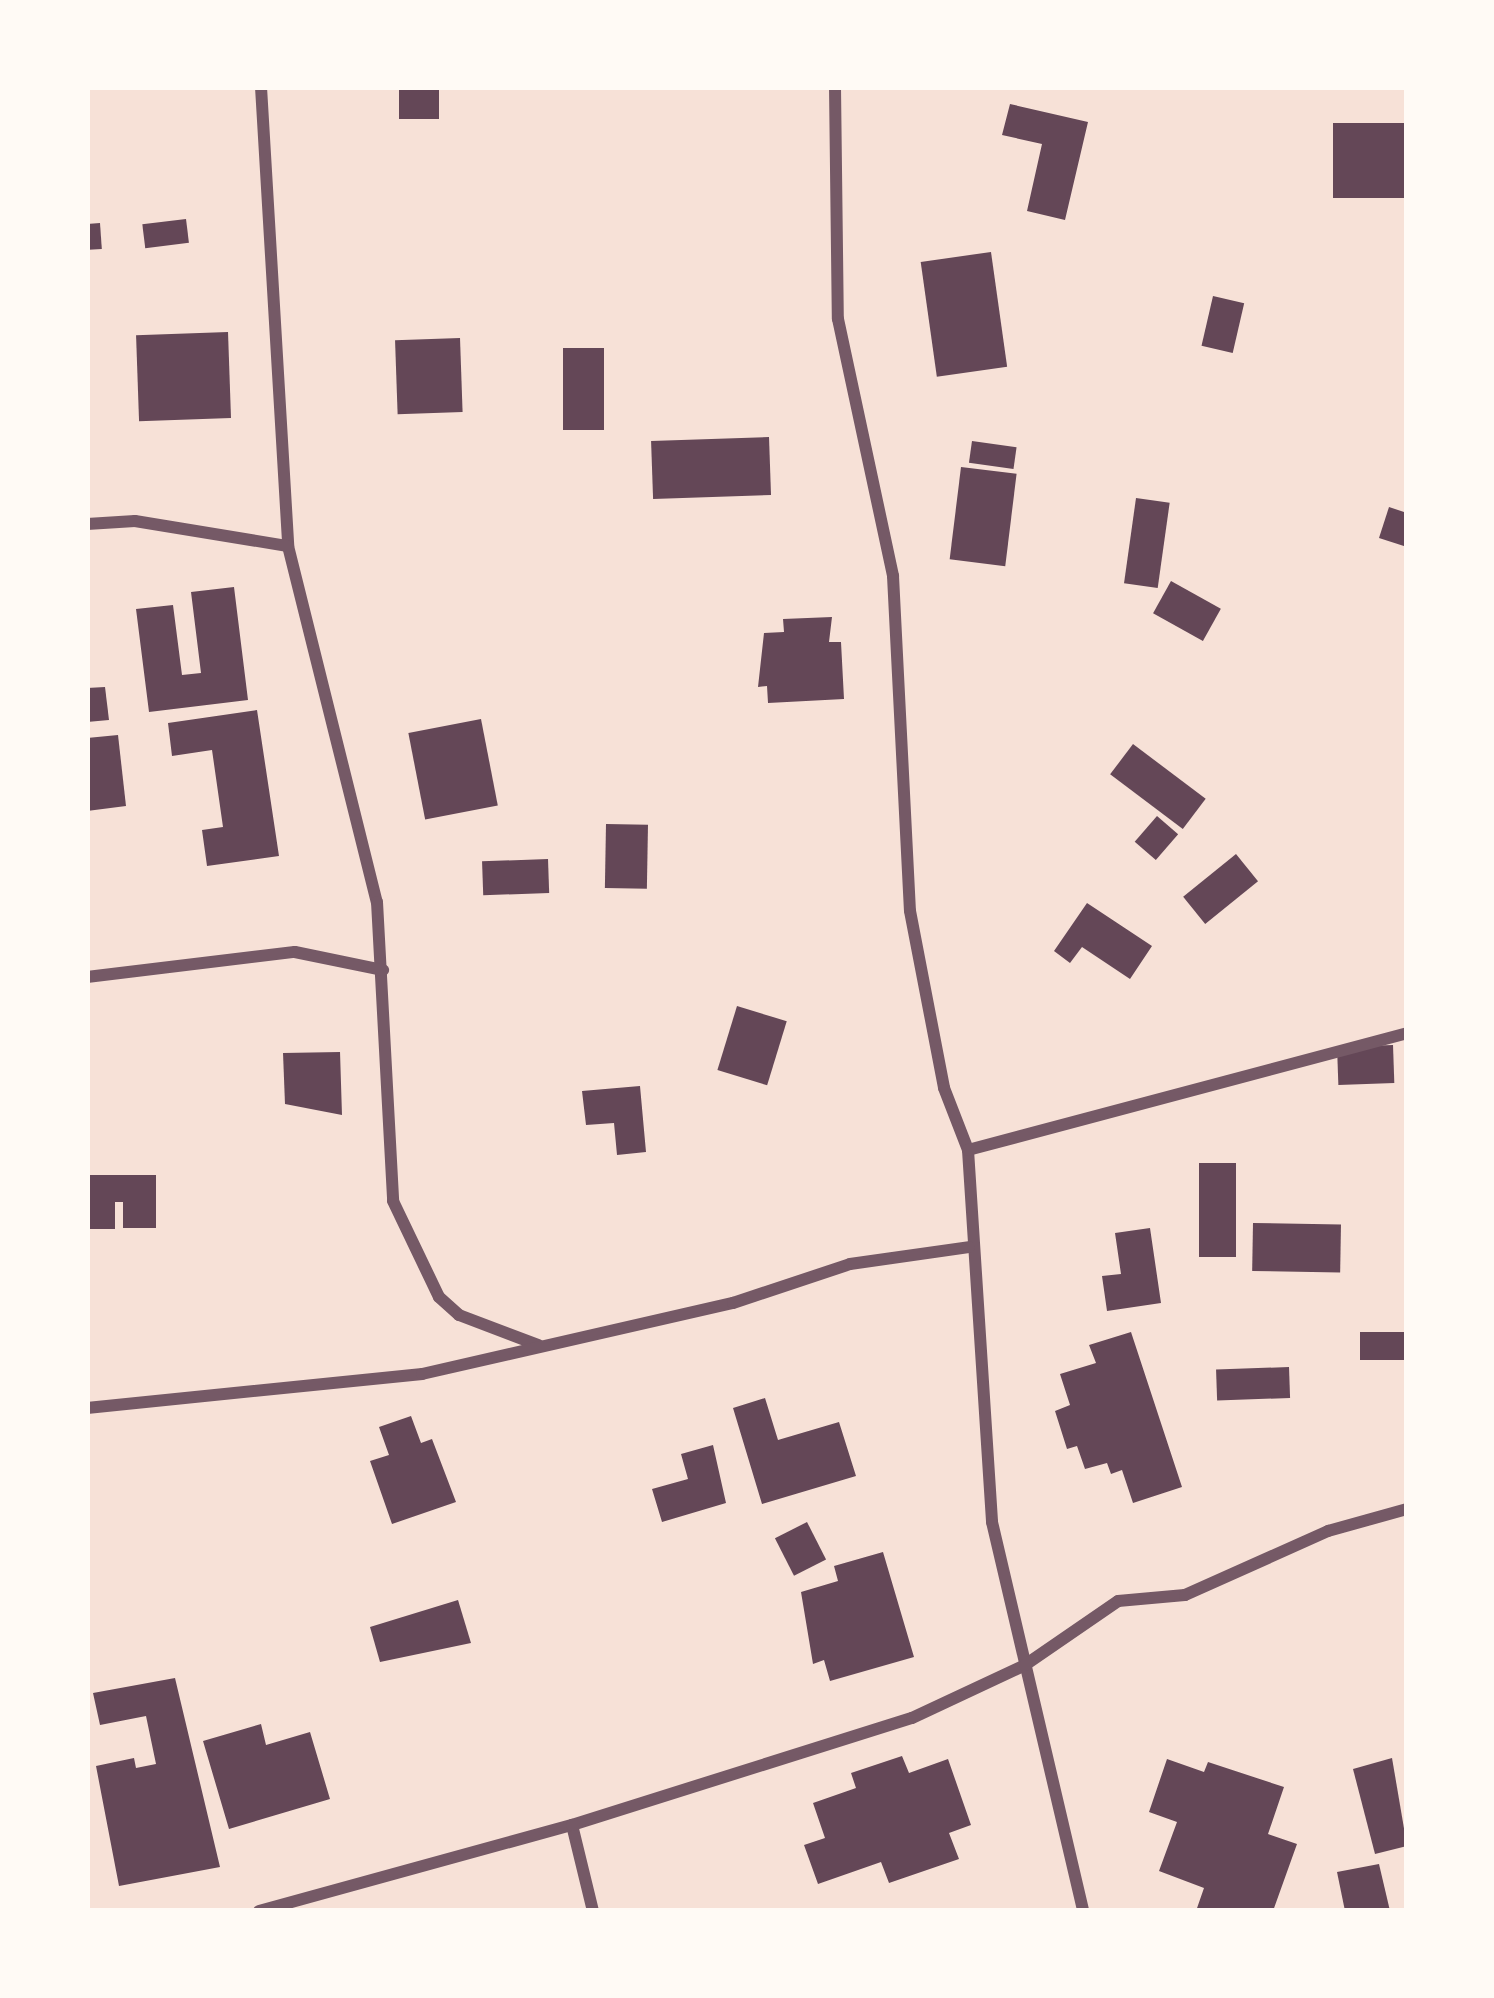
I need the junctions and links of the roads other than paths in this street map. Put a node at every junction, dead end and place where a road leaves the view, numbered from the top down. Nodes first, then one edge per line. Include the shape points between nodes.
1 (261, 87) edge
2 (835, 87) edge
3 (87, 524) edge
4 (288, 546) junction
5 (383, 970) junction
6 (87, 977) edge
7 (1407, 1033) edge
8 (968, 1150) junction
9 (969, 1247) junction
10 (538, 1346) junction
11 (87, 1408) edge
12 (1407, 1509) edge
13 (1025, 1665) junction
14 (572, 1825) junction
15 (259, 1911) edge
16 (593, 1911) edge
17 (1083, 1911) edge

1 - 4 street
2 - 8 street via 838,319 893,576 910,911 944,1088
3 - 4 street via 135,521
4 - 5 street via 367,850
5 - 6 street via 295,952
5 - 10 street via 387,1161 409,1242 439,1297 459,1315
7 - 8 street
8 - 9 street
9 - 10 street via 850,1264 733,1304
9 - 13 street via 992,1522
10 - 11 street via 422,1374
12 - 13 street via 1328,1531 1185,1594 1118,1601
13 - 14 street via 912,1718
13 - 17 street
14 - 15 street
14 - 16 street

